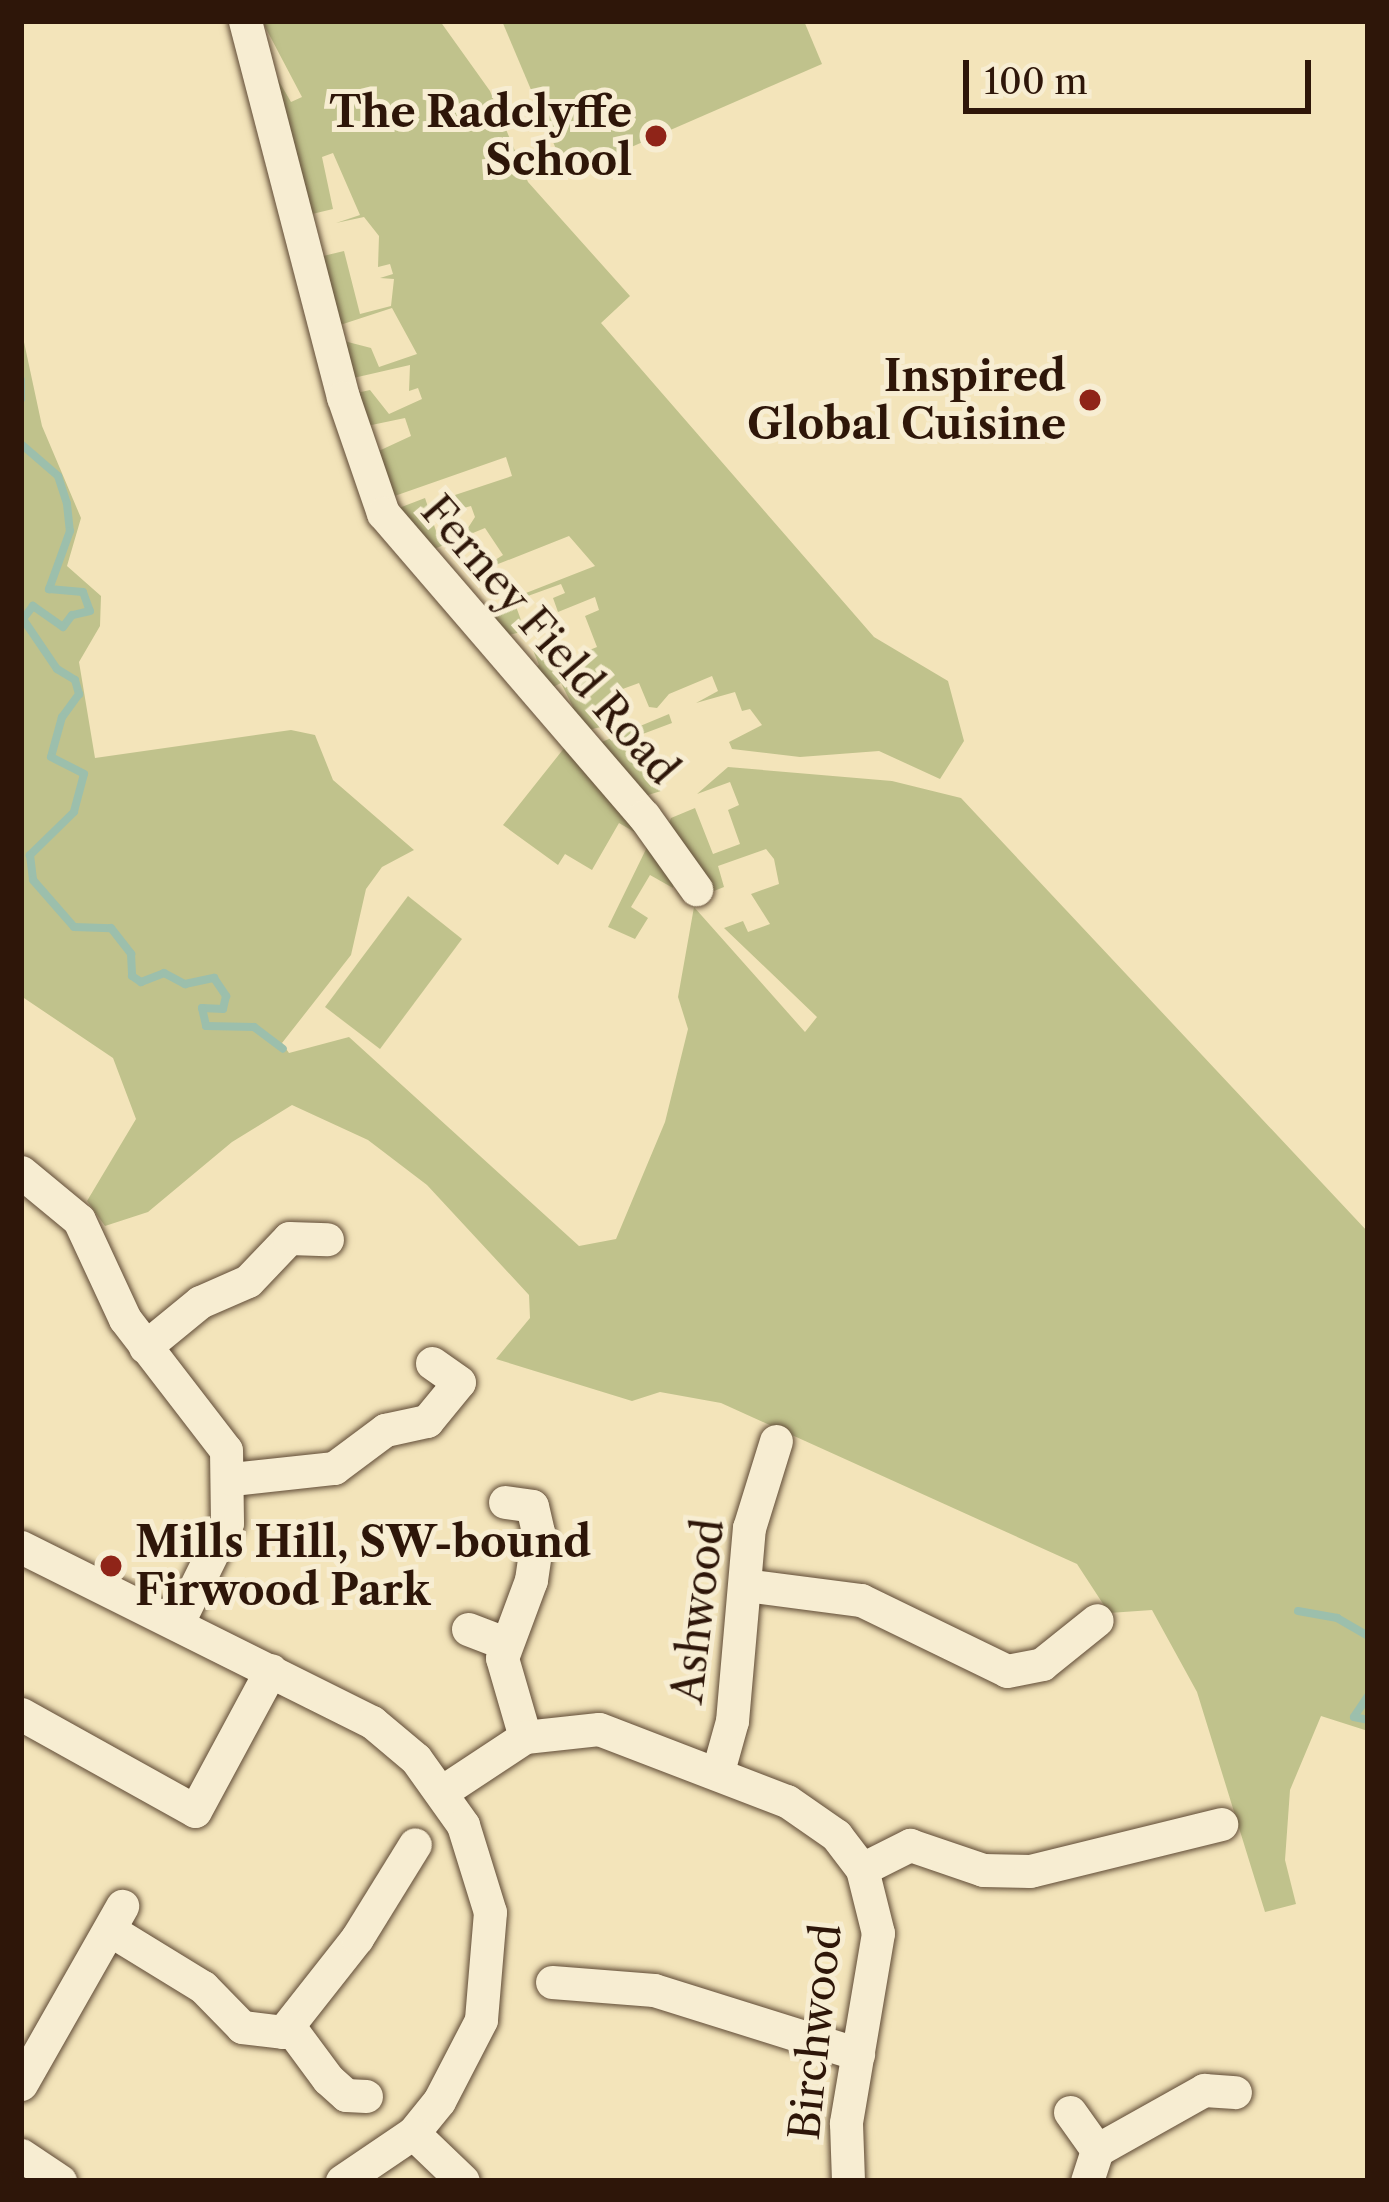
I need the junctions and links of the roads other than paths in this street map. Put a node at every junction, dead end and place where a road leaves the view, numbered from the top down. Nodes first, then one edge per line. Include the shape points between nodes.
1 (245, 21) edge
2 (696, 889) dead end
3 (21, 1172) edge
4 (327, 1239) dead end
5 (145, 1347) junction
6 (457, 1369) dead end
7 (763, 1451) dead end
8 (232, 1479) junction
9 (529, 1500) dead end
10 (21, 1547) edge
11 (745, 1585) junction
12 (1078, 1619) dead end
13 (178, 1622) junction
14 (468, 1629) dead end
15 (504, 1643) junction
16 (271, 1670) junction
17 (21, 1714) edge
18 (526, 1737) junction
19 (718, 1771) junction
20 (443, 1791) junction
21 (1201, 1818) dead end
22 (416, 1864) dead end
23 (862, 1869) junction
24 (569, 1973) dead end
25 (291, 2029) junction
26 (858, 2054) junction
27 (1212, 2081) dead end
28 (21, 2084) edge
29 (348, 2103) dead end
30 (1070, 2112) dead end
31 (412, 2132) junction
32 (21, 2155) edge
33 (1092, 2166) edge
34 (60, 2181) edge
35 (342, 2181) edge
36 (463, 2181) edge
37 (848, 2181) edge

1 - 2 street, Ferney Field Road via 343,397 383,513 644,816
3 - 5 street via 65,1203 88,1233 124,1319
4 - 5 street via 289,1226 248,1281 200,1302
5 - 8 street via 218,1435
6 - 8 street via 427,1421 385,1430 334,1468
7 - 11 street, Ashwood
8 - 13 street via 227,1523
9 - 15 street via 538,1532 531,1580
10 - 13 street
11 - 12 street via 861,1600 1007,1671 1042,1664
11 - 19 street, Ashwood via 732,1721
13 - 16 street
14 - 15 street
15 - 18 street via 504,1673
16 - 17 street via 189,1821
16 - 20 street via 372,1722
18 - 19 street, Birchwood via 576,1727 619,1733
18 - 20 street, Birchwood
19 - 23 street, Birchwood via 804,1810
20 - 31 street via 481,1868 491,1960 467,2054
21 - 23 street via 1030,1871 983,1870 910,1845
22 - 25 street via 387,1879 357,1939
23 - 26 street, Birchwood via 878,1947
24 - 26 street via 714,2005 806,2043
25 - 28 street via 242,2027 116,1918
25 - 29 street
26 - 37 street, Birchwood via 846,2123
27 - 33 street
30 - 33 street
31 - 35 street
31 - 36 street
32 - 34 street

